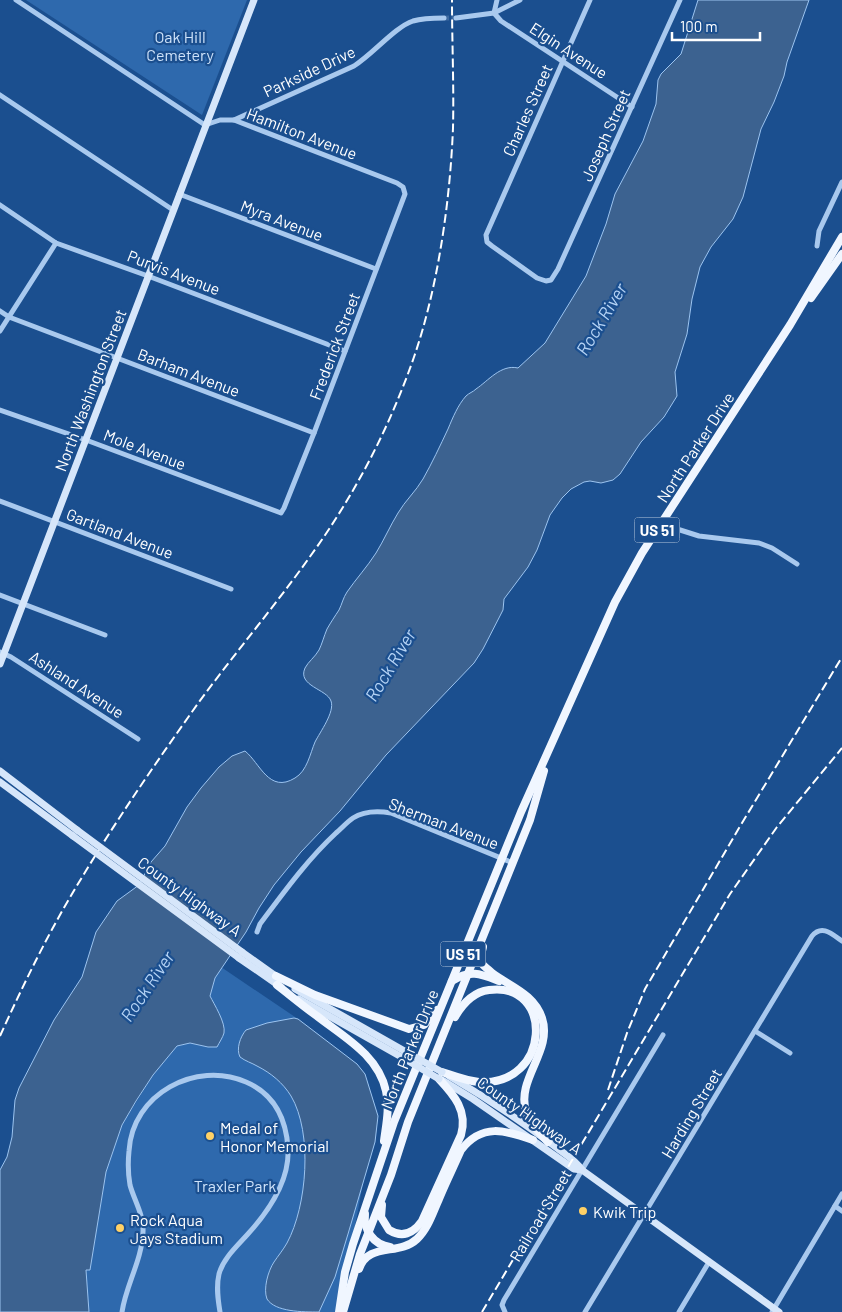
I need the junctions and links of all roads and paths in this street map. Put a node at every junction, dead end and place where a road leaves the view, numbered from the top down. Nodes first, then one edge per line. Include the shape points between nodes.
1 (16, 0) edge
2 (254, 0) edge
3 (497, 0) edge
4 (520, 0) edge
5 (590, 0) edge
6 (680, 0) edge
7 (494, 13) junction
8 (444, 18) tunnel mouth
9 (456, 18) tunnel mouth
10 (562, 61) junction
11 (0, 95) edge
12 (632, 107) junction
13 (234, 120) junction
14 (205, 125) junction
15 (842, 182) edge
16 (403, 187) joint
17 (179, 194) junction
18 (0, 205) edge
19 (173, 210) junction
20 (842, 237) edge
21 (56, 243) junction
22 (817, 246) dead end
23 (842, 254) edge
24 (376, 269) junction
25 (148, 276) junction
26 (551, 280) joint
27 (0, 311) edge
28 (9, 317) junction
29 (790, 325) junction
30 (0, 331) edge
31 (345, 351) junction
32 (117, 358) junction
33 (0, 410) edge
34 (314, 434) junction
35 (86, 440) junction
36 (0, 501) edge
37 (281, 513) joint
38 (664, 520) junction
39 (54, 522) junction
40 (797, 564) dead end
41 (231, 589) dead end
42 (0, 595) edge
43 (23, 603) junction
44 (105, 635) dead end
45 (2, 653) edge
46 (0, 664) edge
47 (138, 740) dead end
48 (550, 749) junction
49 (0, 771) edge
50 (0, 782) edge
51 (75, 833) junction
52 (502, 858) junction
53 (513, 863) junction
54 (489, 921) junction
55 (257, 932) dead end
56 (842, 942) edge
57 (241, 955) junction
58 (468, 973) junction
59 (276, 976) junction
60 (452, 981) junction
61 (277, 985) junction
62 (515, 987) junction
63 (442, 1005) junction
64 (755, 1031) junction
65 (662, 1035) dead end
66 (441, 1043) junction
67 (790, 1053) dead end
68 (406, 1056) junction
69 (440, 1075) junction
70 (533, 1140) junction
71 (548, 1142) junction
72 (381, 1161) junction
73 (582, 1170) junction
74 (390, 1175) junction
75 (842, 1194) edge
76 (366, 1202) junction
77 (835, 1206) junction
78 (842, 1211) edge
79 (644, 1215) junction
80 (368, 1232) junction
81 (394, 1248) junction
82 (709, 1262) junction
83 (351, 1287) junction
84 (775, 1311) edge
85 (122, 1312) edge
86 (220, 1312) edge
87 (339, 1312) edge
88 (344, 1312) edge
89 (505, 1312) edge
90 (585, 1312) edge
91 (678, 1312) edge

1 - 14 street
2 - 14 main road, North Washington Street
3 - 7 street
4 - 7 street
5 - 10 street, Charles Street
6 - 12 street, Joseph Street
7 - 9 street
7 - 10 street, Elgin Avenue
8 - 13 street, Parkside Drive via 409,22 354,66
10 - 12 street, Elgin Avenue
10 - 26 street, Charles Street via 487,231 487,242 492,246 538,278
11 - 19 street
12 - 26 street, Joseph Street
13 - 14 street, Hamilton Avenue
13 - 16 street, Hamilton Avenue
14 - 17 main road, North Washington Street
15 - 22 street via 819,231
16 - 24 street, Frederick Street via 405,194
17 - 19 main road, North Washington Street
17 - 24 street, Myra Avenue
18 - 21 street, Purvis Avenue
19 - 25 main road, North Washington Street
20 - 29 main road, North Parker Drive / US 51
21 - 25 street, Purvis Avenue
21 - 28 street
23 - 29 main road, North Parker Drive / US 51
24 - 31 street, Frederick Street
25 - 31 street, Purvis Avenue
25 - 32 main road, North Washington Street
27 - 28 street, Barham Avenue
28 - 30 street
28 - 32 street, Barham Avenue
29 - 38 main road, North Parker Drive / US 51
31 - 34 street, Frederick Street
32 - 34 street, Barham Avenue
32 - 35 main road, North Washington Street
33 - 35 street, Mole Avenue
34 - 37 street, Frederick Street
35 - 37 street, Mole Avenue
35 - 39 main road, North Washington Street
36 - 39 street, Gartland Avenue
38 - 40 street via 699,536 759,543
38 - 48 main road, North Parker Drive / US 51 via 619,594
39 - 41 street, Gartland Avenue
39 - 43 main road, North Washington Street
42 - 43 street
43 - 44 street
43 - 45 main road, North Washington Street
45 - 46 main road, North Washington Street
45 - 47 street, Ashland Avenue
48 - 52 main road, North Parker Drive / US 51
48 - 53 main road, North Parker Drive / US 51 via 530,820
49 - 51 main road
50 - 51 main road
51 - 57 main road, County Highway A, bridge
52 - 53 street, Sherman Avenue
52 - 55 street, Sherman Avenue via 391,813 366,813 354,817 324,844 294,879
52 - 60 main road, North Parker Drive / US 51
53 - 54 main road, North Parker Drive / US 51
54 - 58 main road, North Parker Drive / US 51
54 - 62 main road via 481,963
56 - 64 street, Harding Street via 826,931 815,932
57 - 59 main road, County Highway A
57 - 61 main road, County Highway A
58 - 60 main road
58 - 62 main road
58 - 66 main road, North Parker Drive / US 51
59 - 63 main road via 315,995 409,1029 424,1025
59 - 68 main road, County Highway A
60 - 63 main road, North Parker Drive / US 51
61 - 68 main road, County Highway A via 320,1012
61 - 72 main road via 357,1046 378,1072 386,1092 388,1110
62 - 71 main road via 533,1000 543,1020 542,1045 528,1081 524,1104 530,1120
63 - 72 main road, North Parker Drive / US 51
64 - 67 street
64 - 79 street, Harding Street
65 - 73 street, Railroad Street
66 - 69 main road via 459,1009 484,990 503,990 518,996 530,1008 536,1022 537,1037 532,1053 510,1075 495,1081 479,1082
66 - 74 main road, North Parker Drive / US 51
68 - 69 main road, County Highway A, bridge
69 - 70 main road, County Highway A
69 - 71 main road, County Highway A via 493,1104
69 - 74 main road via 461,1109 462,1130 422,1221 406,1234 388,1230 381,1217
70 - 73 main road, County Highway A via 574,1169
70 - 81 main road via 505,1130 492,1130 469,1140 423,1232 412,1243
71 - 73 main road, County Highway A
72 - 76 main road, North Parker Drive / US 51
73 - 79 main road
73 - 89 street, Railroad Street via 504,1300
74 - 80 main road, North Parker Drive / US 51
75 - 77 street
76 - 80 main road via 364,1220
76 - 87 main road, North Parker Drive / US 51 via 345,1272
77 - 78 street
77 - 84 street
79 - 82 main road
79 - 90 street, Harding Street
80 - 81 main road via 376,1241
80 - 83 main road, North Parker Drive / US 51
81 - 83 main road via 371,1254 360,1265
82 - 84 main road
82 - 91 street
83 - 88 main road, North Parker Drive / US 51
85 - 86 street via 140,1254 143,1232 129,1176 129,1150 135,1126 151,1100 170,1086 194,1077 222,1074 249,1083 273,1101 283,1121 288,1150 282,1182 274,1198 222,1265 217,1290

